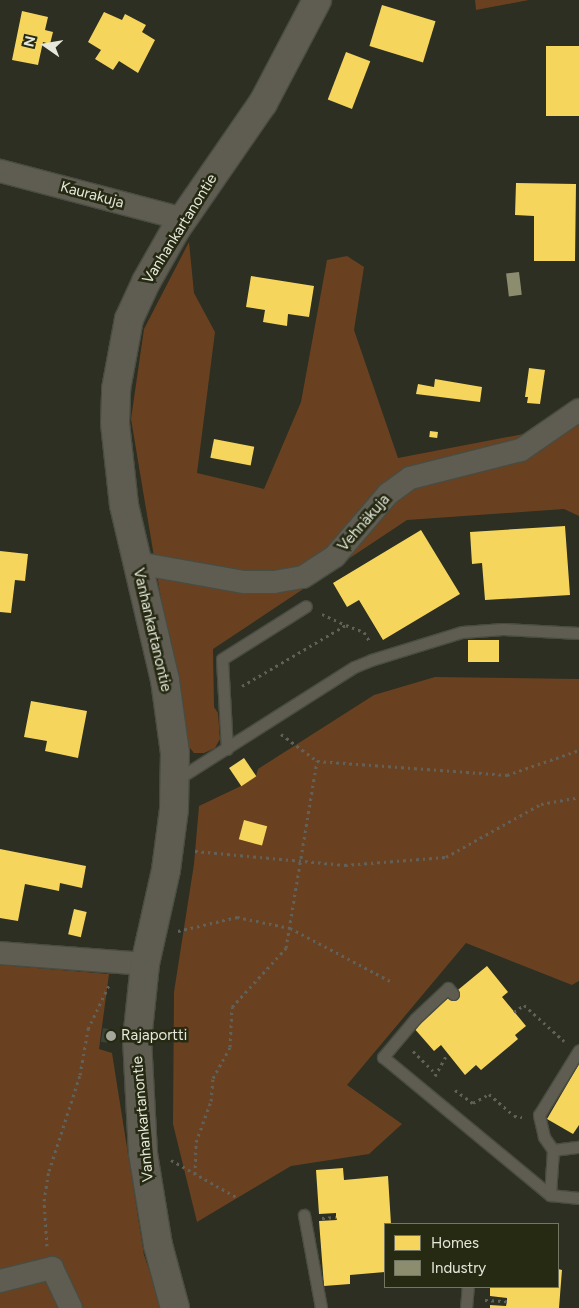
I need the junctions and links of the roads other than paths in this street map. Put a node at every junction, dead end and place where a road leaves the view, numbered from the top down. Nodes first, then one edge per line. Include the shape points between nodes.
1 (317, 0) edge
2 (0, 171) edge
3 (183, 220) junction
4 (579, 410) edge
5 (137, 563) junction
6 (306, 606) road end
7 (579, 633) edge
8 (227, 749) junction
9 (174, 781) junction
10 (0, 953) edge
11 (134, 964) junction
12 (453, 994) dead end
13 (576, 1047) edge
14 (579, 1147) edge
15 (553, 1150) junction
16 (550, 1194) junction
17 (579, 1198) edge
18 (304, 1215) dead end
19 (0, 1281) edge
20 (468, 1288) edge
21 (71, 1308) edge
22 (175, 1308) edge
23 (321, 1308) edge
24 (466, 1308) edge

1 - 3 street, Vanhankartanontie via 264,103
2 - 3 street, Kaurakuja
3 - 5 street, Vanhankartanontie via 133,310 119,364 115,423 118,461
4 - 5 street, Vehnäkuja via 521,450 410,478 374,507 335,556 302,577 274,582 244,582
5 - 9 street, Vanhankartanontie via 164,680 174,753
6 - 8 lane via 222,659
7 - 8 lane via 503,629 462,632 380,658 354,667
8 - 9 lane
9 - 11 street, Vanhankartanontie via 166,870
10 - 11 street
11 - 22 street, Vanhankartanontie via 139,1104 158,1245
12 - 16 lane via 448,988 383,1057
13 - 15 lane via 540,1119 544,1137
14 - 15 lane
15 - 16 lane
16 - 17 lane
18 - 23 lane
19 - 21 street via 52,1268
20 - 24 lane

